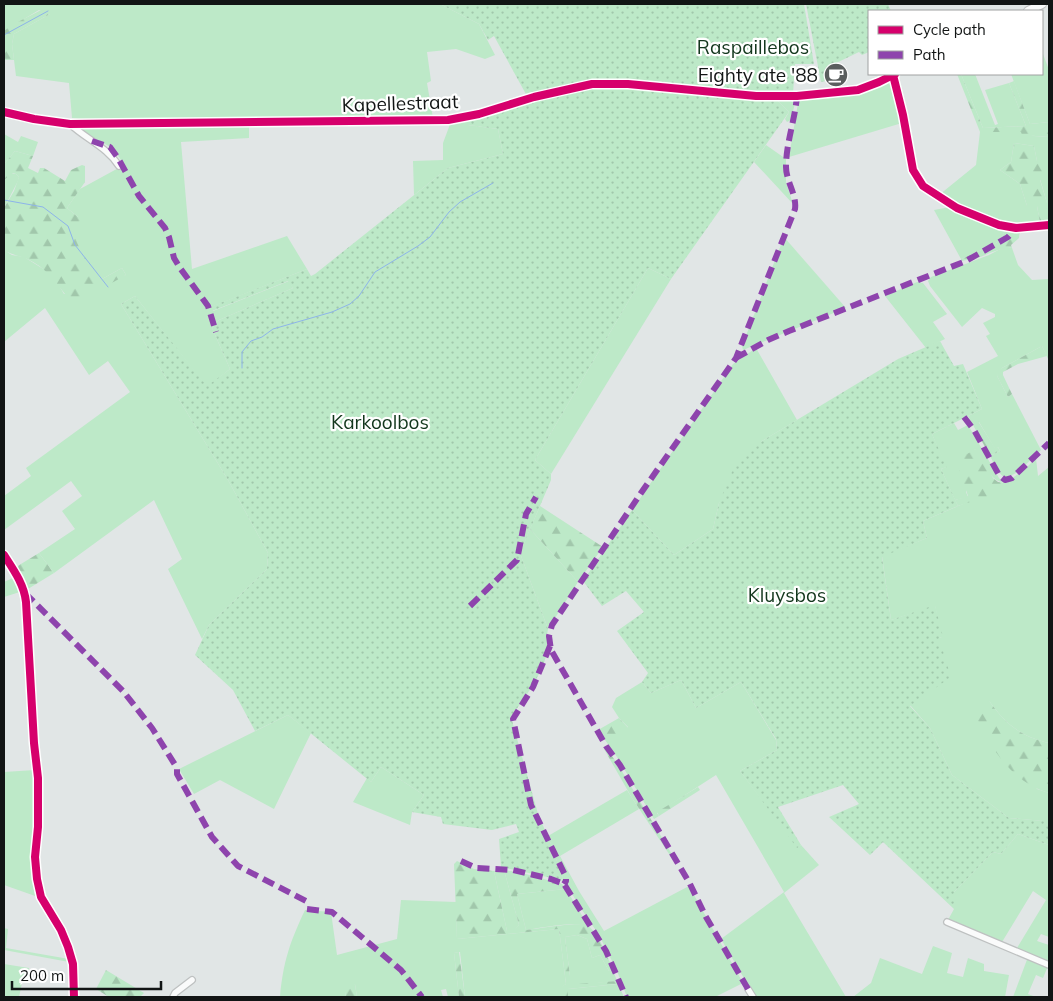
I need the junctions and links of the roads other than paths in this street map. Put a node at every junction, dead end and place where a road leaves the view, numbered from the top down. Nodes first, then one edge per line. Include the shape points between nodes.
1 (1042, 4) edge
2 (1030, 10) edge
3 (892, 75) edge
4 (894, 75) edge
5 (4, 112) edge
6 (70, 124) junction
7 (119, 166) dead end
8 (1049, 225) edge
9 (4, 555) edge
10 (947, 922) dead end
11 (1049, 965) edge
12 (192, 980) dead end
13 (748, 989) dead end
14 (74, 997) edge
15 (172, 997) edge
16 (753, 997) edge

1 - 2 street
3 - 6 street, Kapellestraat via 858,90 793,96 756,96 610,82 564,89 448,120
4 - 8 street via 913,170 924,186 957,208 999,225 1016,228
5 - 6 street, Kapellestraat
6 - 7 street via 108,151
9 - 14 street via 25,593 38,778 37,879 41,897 68,946 73,964
10 - 11 street
12 - 15 street
13 - 16 street

